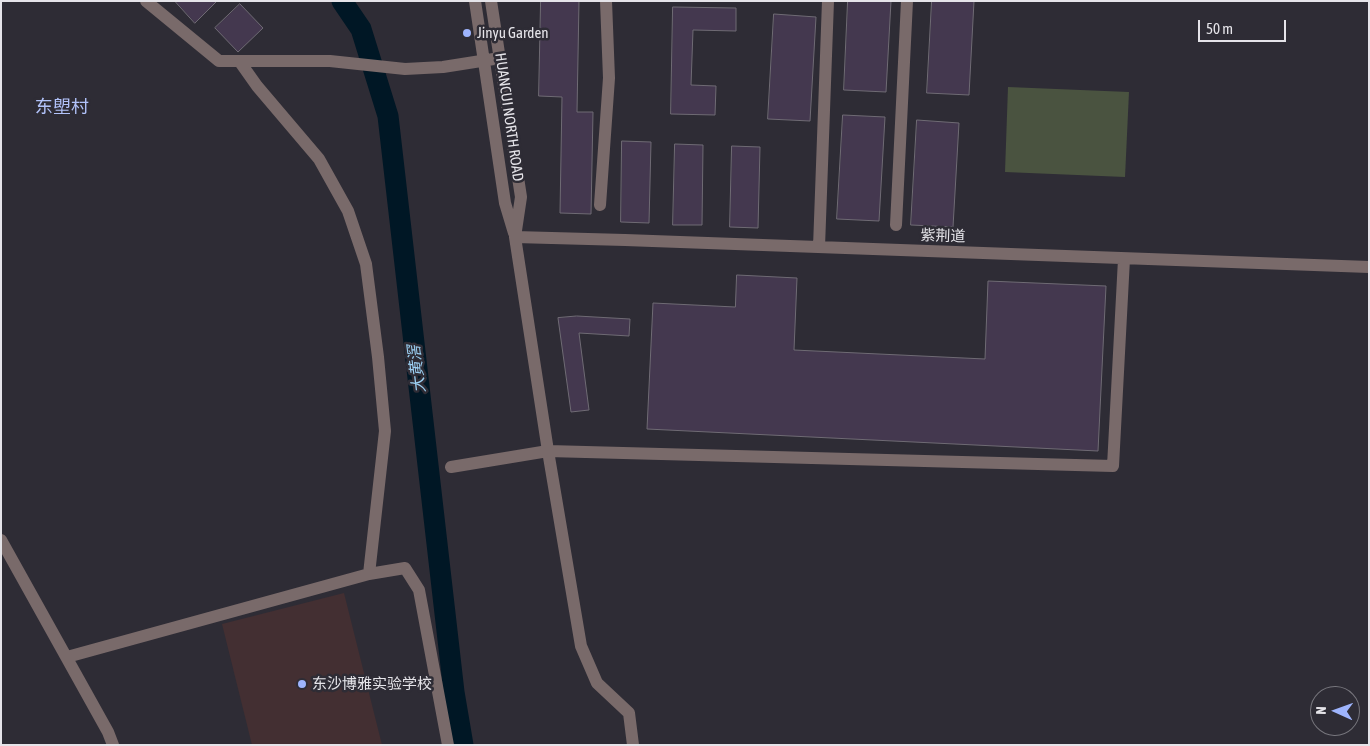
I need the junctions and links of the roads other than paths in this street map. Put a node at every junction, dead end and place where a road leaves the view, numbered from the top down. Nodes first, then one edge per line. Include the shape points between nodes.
1 (146, 1) edge
2 (475, 1) edge
3 (491, 1) edge
4 (606, 1) edge
5 (828, 1) edge
6 (907, 1) edge
7 (500, 58) junction
8 (484, 61) junction
9 (240, 62) junction
10 (600, 205) dead end
11 (896, 225) dead end
12 (515, 237) junction
13 (819, 247) junction
14 (1124, 259) junction
15 (1369, 267) edge
16 (548, 451) junction
17 (451, 467) dead end
18 (1, 540) edge
19 (369, 574) junction
20 (67, 657) junction
21 (113, 745) edge
22 (448, 745) edge
23 (633, 745) edge

1 - 9 street via 220,61
2 - 8 street, HUANCUI NORTH ROAD
3 - 7 street
4 - 10 street via 609,78
5 - 13 street
6 - 11 street
7 - 8 street
7 - 12 street via 521,197
8 - 9 street via 405,69 330,61
8 - 12 street, HUANCUI NORTH ROAD via 505,203
9 - 19 street via 319,159 348,211 366,264 385,431
12 - 13 street, 紫荆道
12 - 16 street
13 - 14 street, 紫荆道
14 - 15 street, 紫荆道
14 - 16 street via 1113,466
16 - 17 street
16 - 23 street via 581,646 597,683 629,713
18 - 20 street
19 - 20 street
19 - 22 street via 405,568 419,590
20 - 21 street

